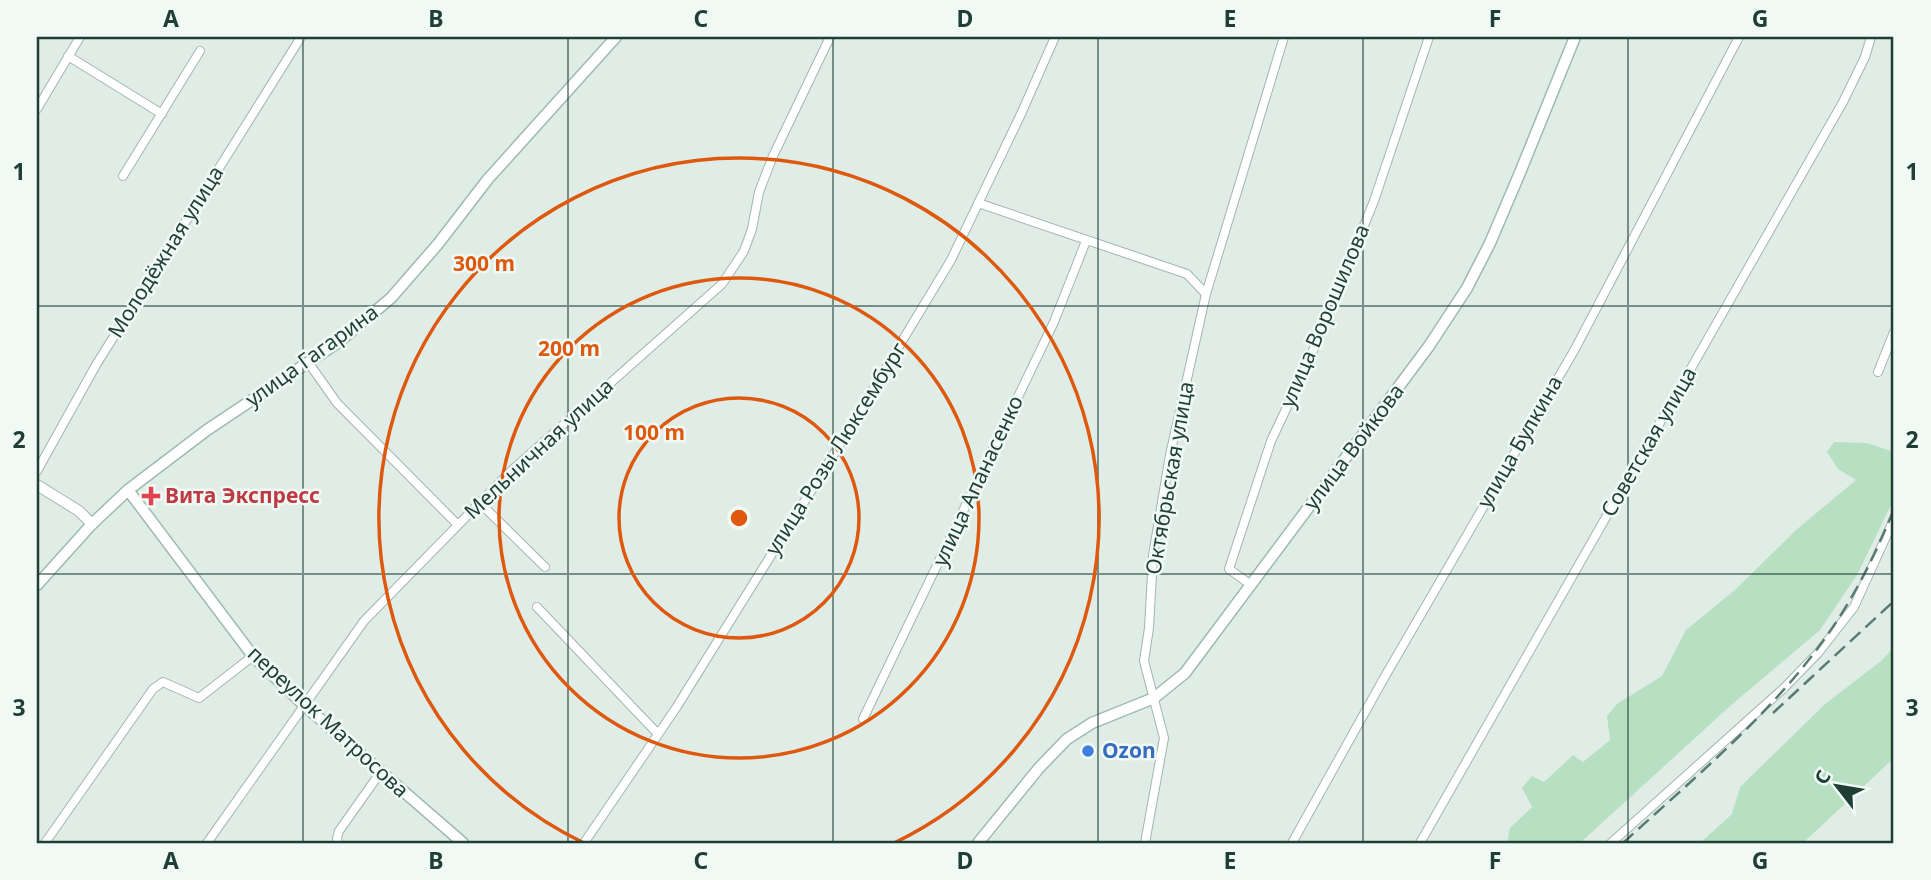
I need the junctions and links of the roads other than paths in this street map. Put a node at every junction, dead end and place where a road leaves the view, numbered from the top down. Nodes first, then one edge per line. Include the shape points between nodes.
1 (79, 37) edge
2 (301, 37) edge
3 (616, 37) edge
4 (830, 37) edge
5 (1055, 37) edge
6 (1284, 37) edge
7 (1429, 37) edge
8 (1575, 37) edge
9 (1740, 37) edge
10 (1871, 37) edge
11 (200, 51) dead end
12 (68, 56) junction
13 (37, 109) edge
14 (162, 114) junction
15 (123, 177) dead end
16 (978, 203) junction
17 (1086, 241) junction
18 (1206, 294) junction
19 (1894, 332) edge
20 (308, 362) junction
21 (1878, 372) dead end
22 (37, 471) edge
23 (37, 485) edge
24 (128, 490) junction
25 (480, 503) junction
26 (1894, 519) edge
27 (92, 524) junction
28 (458, 525) junction
29 (545, 567) dead end
30 (37, 585) edge
31 (1251, 585) junction
32 (537, 607) dead end
33 (253, 656) junction
34 (1154, 698) junction
35 (304, 705) junction
36 (863, 719) dead end
37 (658, 734) junction
38 (380, 773) junction
39 (45, 843) edge
40 (207, 843) edge
41 (338, 843) edge
42 (463, 843) edge
43 (584, 843) edge
44 (978, 843) edge
45 (1145, 843) edge
46 (1293, 843) edge
47 (1420, 843) edge
48 (1611, 843) edge

1 - 12 street
2 - 22 street, Молодёжная улица via 96,365
3 - 20 main road, улица Гагарина via 488,179 391,298
4 - 25 street, Мельничная улица via 773,156 744,251 722,284
5 - 16 street, улица Розы Люксембург
6 - 18 street, Октябрьская улица
7 - 31 street, улица Ворошилова via 1374,201 1271,441 1229,569
8 - 31 main road, улица Войкова via 1467,288
9 - 46 street, улица Булкина via 1575,349
10 - 47 street, Советская улица via 1843,102
11 - 14 street
12 - 13 street
12 - 14 street
14 - 15 street
16 - 17 street
16 - 37 street, улица Розы Люксембург via 951,260
17 - 18 street via 1187,274
17 - 36 street, улица Апанасенко via 1048,334
18 - 34 street, Октябрьская улица via 1153,555 1144,661
19 - 21 street
20 - 24 main road, улица Гагарина via 207,429
20 - 28 street via 337,402
23 - 27 street
24 - 27 main road, улица Гагарина
24 - 33 main road, переулок Матросова
25 - 28 street, Мельничная улица
25 - 29 street
26 - 48 street via 1854,607 1818,653
27 - 30 main road, улица Гагарина
28 - 35 street, Мельничная улица via 364,621
31 - 34 main road, улица Войкова via 1185,673
32 - 37 street
33 - 35 main road, переулок Матросова
33 - 39 street via 199,698 163,682 153,689
34 - 44 main road via 1092,723 1067,739
34 - 45 street via 1164,738
35 - 38 main road, переулок Матросова
35 - 40 street, Мельничная улица
37 - 43 street, улица Розы Люксембург
38 - 41 street via 339,831
38 - 42 main road, переулок Матросова

